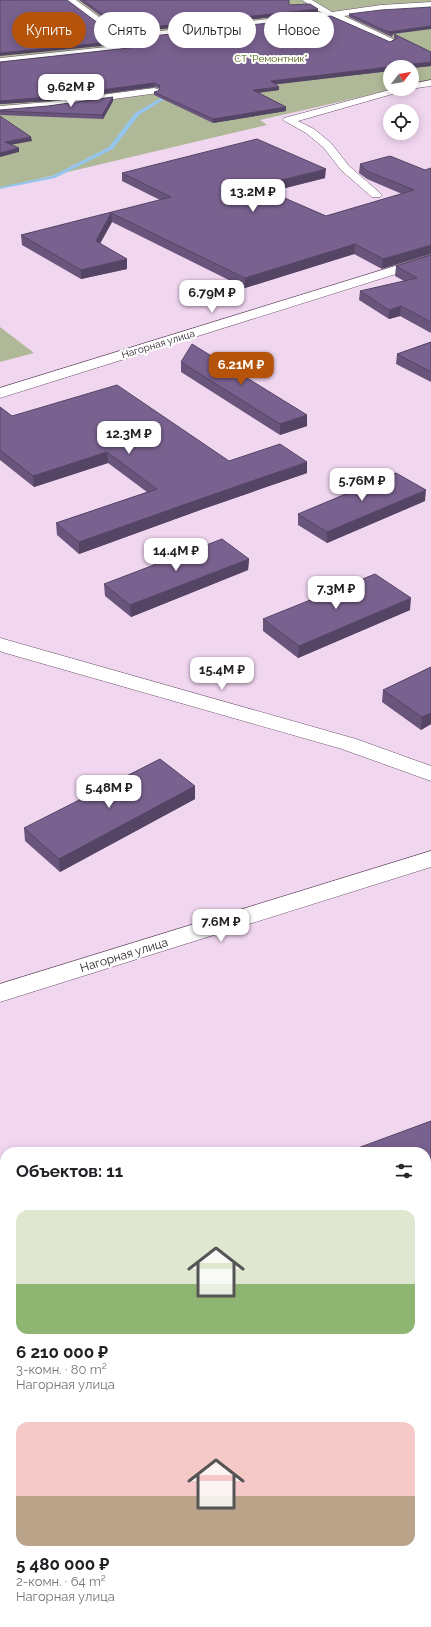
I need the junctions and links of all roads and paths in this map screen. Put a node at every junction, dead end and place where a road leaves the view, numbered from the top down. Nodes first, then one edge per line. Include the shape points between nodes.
1 (70, 0) edge
2 (306, 0) edge
3 (431, 5) edge
4 (326, 12) edge
5 (334, 15) edge
6 (334, 16) edge
7 (94, 17) edge
8 (264, 22) edge
9 (160, 34) edge
10 (390, 40) edge
11 (125, 48) edge
12 (0, 61) edge
13 (431, 83) edge
14 (419, 86) edge
15 (154, 91) edge
16 (383, 95) edge
17 (0, 109) edge
18 (376, 195) dead end
19 (431, 259) edge
20 (0, 393) edge
21 (0, 644) edge
22 (431, 774) edge
23 (431, 859) edge
24 (0, 993) edge

1 - 7 street
2 - 4 street
3 - 5 street via 400,6
6 - 10 street
8 - 9 street
11 - 12 street
13 - 14 street
15 - 17 street
16 - 18 street via 288,120 310,131 328,145 345,168
19 - 20 street, Нагорная улица
21 - 22 street via 349,744
23 - 24 street, Нагорная улица

